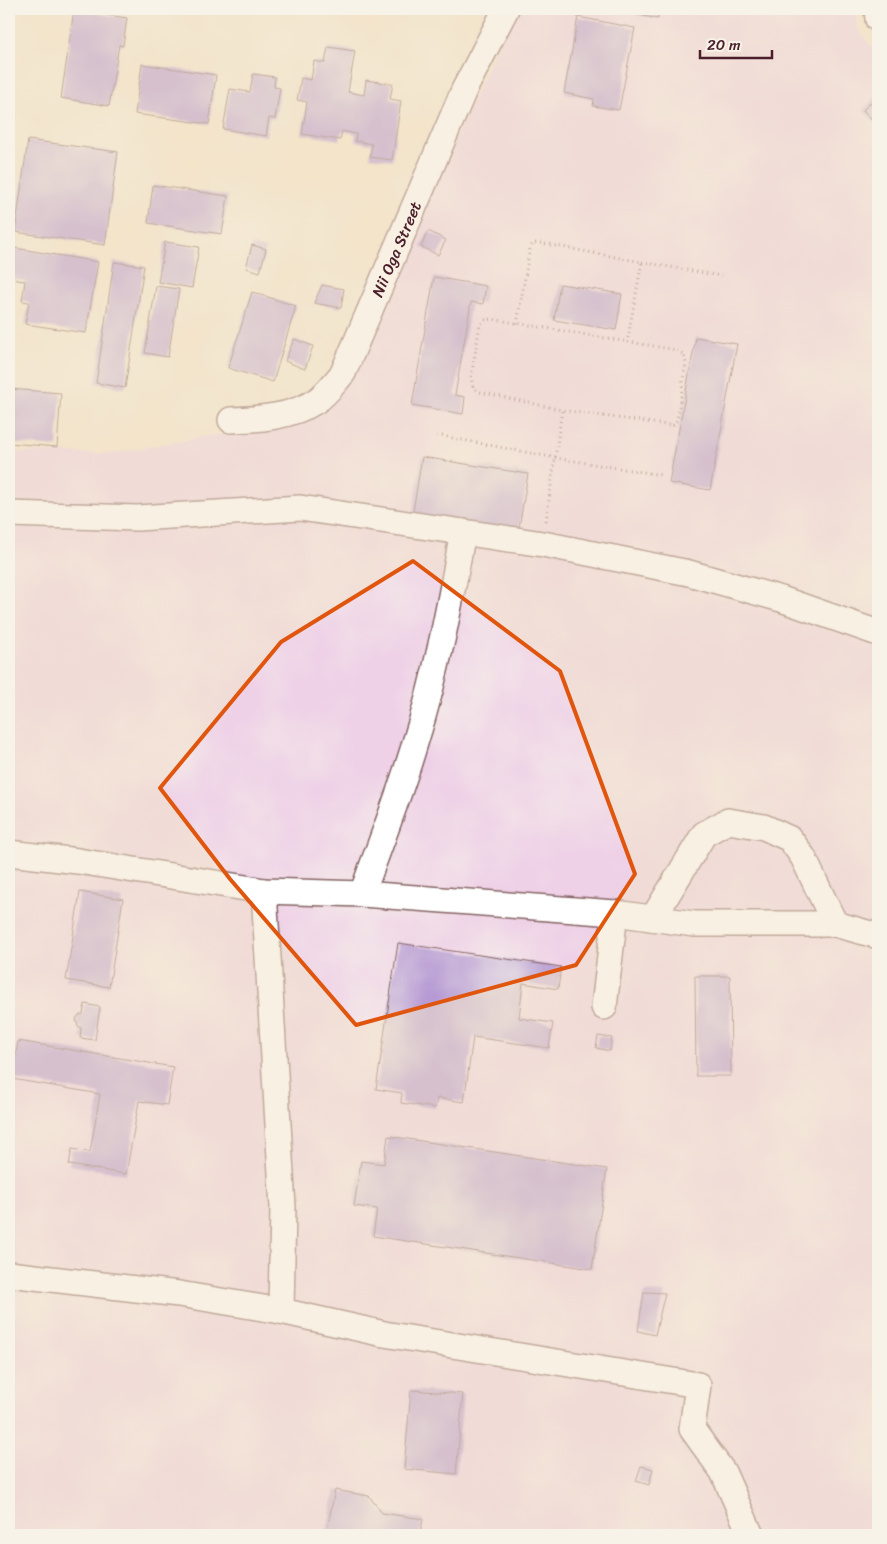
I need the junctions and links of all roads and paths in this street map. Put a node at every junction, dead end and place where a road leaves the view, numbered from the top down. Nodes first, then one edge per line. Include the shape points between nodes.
1 (506, 9) edge
2 (877, 9) edge
3 (878, 19) edge
4 (642, 262) junction
5 (721, 276) dead end
6 (517, 324) junction
7 (627, 342) junction
8 (562, 410) junction
9 (230, 420) dead end
10 (437, 435) dead end
11 (556, 458) junction
12 (661, 474) dead end
13 (9, 514) edge
14 (463, 532) junction
15 (543, 544) junction
16 (878, 633) edge
17 (9, 853) edge
18 (264, 891) junction
19 (362, 894) junction
20 (615, 913) junction
21 (653, 918) junction
22 (835, 924) junction
23 (878, 936) edge
24 (604, 1007) dead end
25 (9, 1274) edge
26 (281, 1311) junction
27 (751, 1535) edge

1 - 9 street, Nii Oga Street via 464,90 343,373 318,401 287,414 255,420
2 - 3 street
4 - 5 path
4 - 6 path via 533,243
4 - 7 path
6 - 7 path
6 - 8 path via 492,319 484,320 480,325 471,377 473,387 480,392
7 - 8 path via 678,350 684,355 686,363 676,420 672,425
8 - 11 path
10 - 11 path
11 - 12 path
11 - 15 path
13 - 14 street via 137,518 300,508
14 - 15 street
14 - 19 street via 436,670 415,743
15 - 16 street via 689,573 781,599
17 - 18 street
18 - 19 street
18 - 26 street via 283,1207
19 - 20 street
20 - 21 street
20 - 24 street
21 - 22 street via 694,924
21 - 22 street via 704,834 728,821 764,827 790,839 803,857
22 - 23 street
25 - 26 street via 179,1294
26 - 27 street via 384,1334 698,1384 692,1430 724,1472

